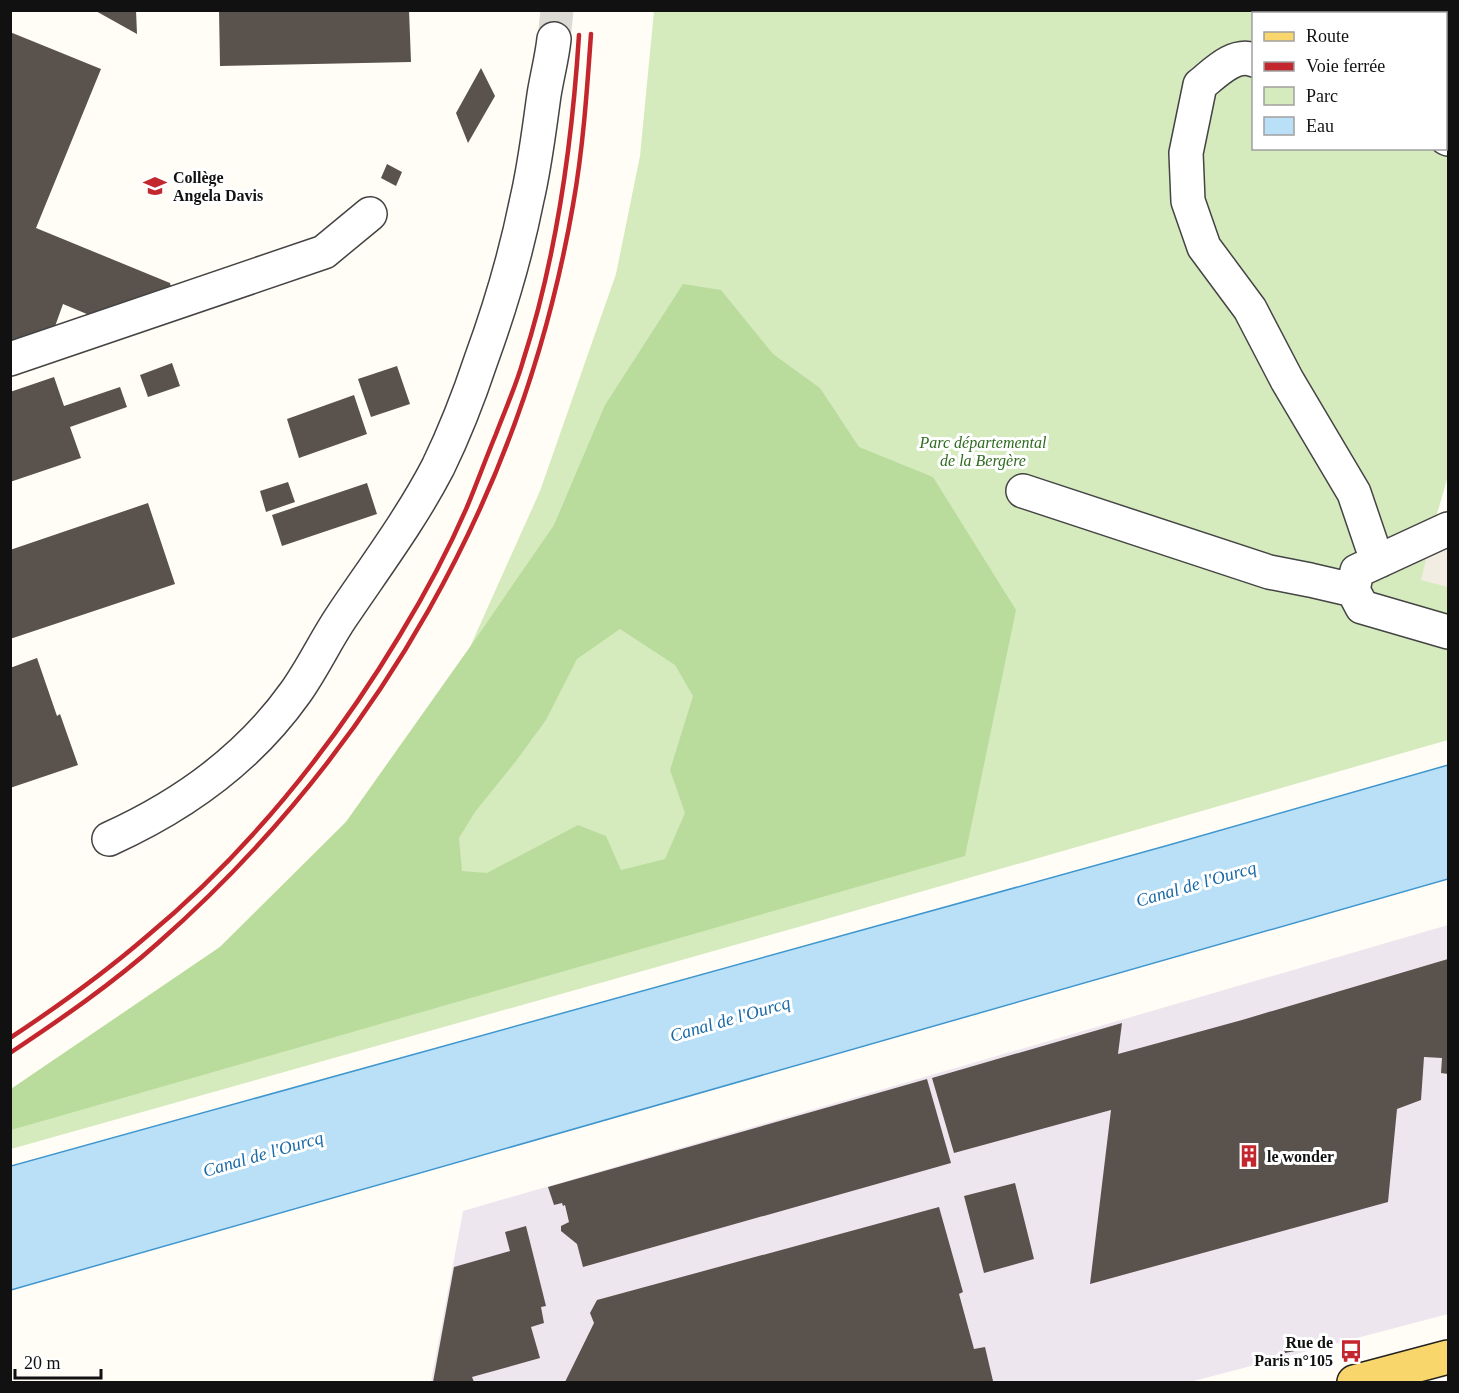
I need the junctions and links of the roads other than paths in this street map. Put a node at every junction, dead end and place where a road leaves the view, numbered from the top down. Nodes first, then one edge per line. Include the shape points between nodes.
1 (554, 39) tunnel mouth
2 (1252, 59) edge
3 (370, 214) dead end
4 (10, 359) edge
5 (1023, 491) dead end
6 (1444, 535) edge
7 (1379, 561) junction
8 (1353, 590) junction
9 (1449, 632) edge
10 (109, 839) dead end
11 (1449, 1357) edge
12 (1354, 1383) edge

1 - 10 street via 527,200 513,258 457,428 437,468 318,659 273,721 190,795
2 - 7 street via 1244,57 1227,63 1200,85 1186,153 1188,201 1204,247 1250,309 1354,493
3 - 4 street via 324,252
5 - 8 street via 1269,572
6 - 7 street
7 - 8 street via 1357,571
8 - 9 street via 1362,607
11 - 12 main road

